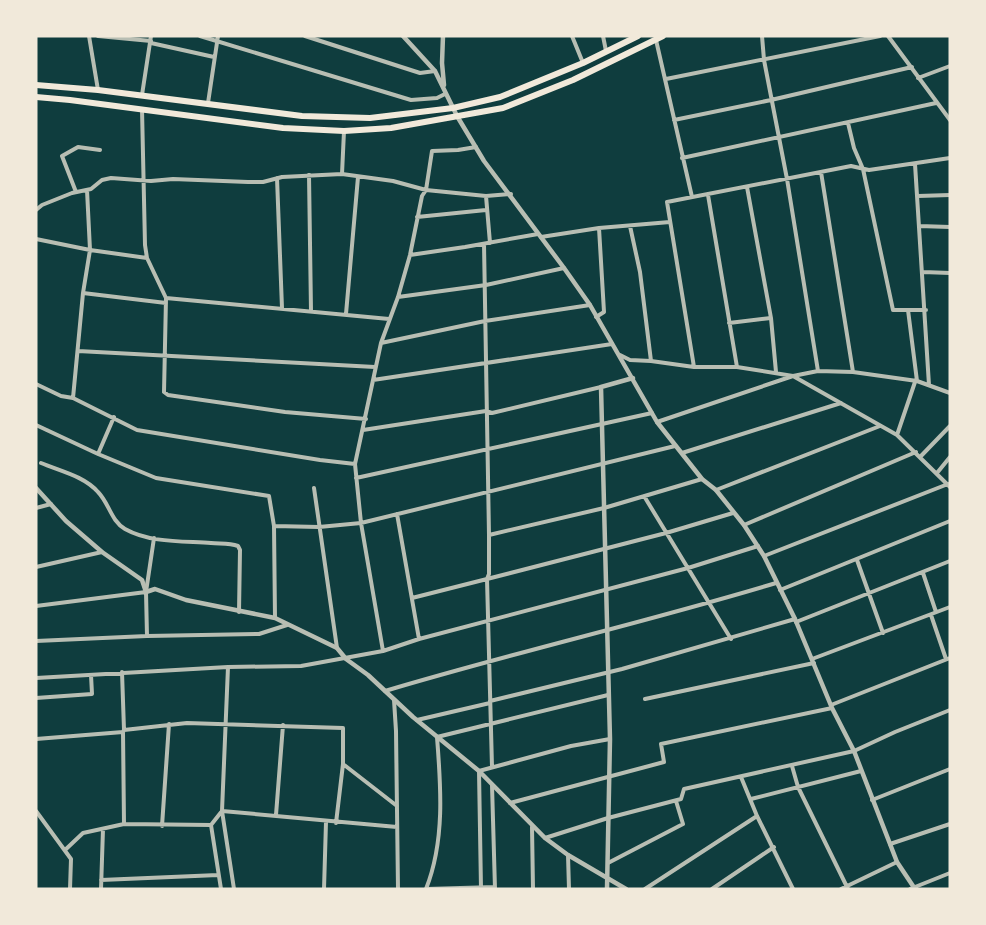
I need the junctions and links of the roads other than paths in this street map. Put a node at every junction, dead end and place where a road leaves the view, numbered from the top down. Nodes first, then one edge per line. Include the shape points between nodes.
1 (89, 36) edge
2 (98, 36) edge
3 (200, 36) edge
4 (305, 36) edge
5 (404, 36) edge
6 (443, 36) edge
7 (572, 36) edge
8 (603, 36) edge
9 (638, 36) edge
10 (663, 36) edge
11 (762, 36) edge
12 (880, 36) edge
13 (888, 36) edge
14 (218, 38) edge
15 (409, 38) edge
16 (151, 40) edge
17 (656, 40) junction
18 (606, 51) junction
19 (214, 57) junction
20 (764, 60) junction
21 (583, 63) junction
22 (950, 66) edge
23 (912, 67) junction
24 (435, 71) junction
25 (918, 78) junction
26 (666, 79) junction
27 (36, 85) edge
28 (98, 90) junction
29 (445, 94) junction
30 (142, 96) junction
31 (36, 98) edge
32 (771, 100) junction
33 (936, 103) junction
34 (207, 104) junction
35 (453, 108) junction
36 (142, 109) junction
37 (457, 116) junction
38 (674, 120) junction
39 (950, 120) edge
40 (848, 123) junction
41 (344, 131) junction
42 (778, 138) junction
43 (477, 147) junction
44 (100, 150) dead end
45 (682, 158) junction
46 (950, 158) edge
47 (915, 164) junction
48 (863, 169) junction
49 (821, 172) junction
50 (342, 174) junction
51 (309, 175) junction
52 (358, 176) junction
53 (277, 178) junction
54 (787, 179) junction
55 (143, 181) junction
56 (747, 186) junction
57 (87, 190) junction
58 (426, 190) junction
59 (76, 192) junction
60 (511, 194) junction
61 (708, 195) junction
62 (950, 195) edge
63 (486, 196) junction
64 (918, 196) junction
65 (692, 197) junction
66 (36, 210) edge
67 (486, 210) junction
68 (417, 217) junction
69 (670, 222) junction
70 (630, 226) junction
71 (919, 226) junction
72 (950, 227) edge
73 (599, 228) junction
74 (539, 236) junction
75 (36, 239) edge
76 (490, 243) junction
77 (484, 244) junction
78 (90, 250) junction
79 (410, 255) junction
80 (147, 258) junction
81 (564, 268) junction
82 (923, 272) junction
83 (950, 273) edge
84 (486, 285) junction
85 (83, 293) junction
86 (398, 297) junction
87 (166, 301) junction
88 (590, 306) junction
89 (282, 308) junction
90 (908, 310) junction
91 (926, 310) junction
92 (311, 311) junction
93 (346, 314) junction
94 (596, 317) junction
95 (771, 318) junction
96 (389, 319) junction
97 (485, 321) junction
98 (729, 323) junction
99 (381, 343) junction
100 (613, 344) junction
101 (78, 351) junction
102 (620, 356) junction
103 (165, 357) junction
104 (651, 361) junction
105 (486, 364) junction
106 (375, 367) junction
107 (694, 367) junction
108 (737, 367) junction
109 (819, 371) junction
110 (776, 372) junction
111 (853, 372) junction
112 (793, 376) junction
113 (633, 378) junction
114 (373, 380) junction
115 (916, 381) junction
116 (36, 384) edge
117 (929, 385) junction
118 (601, 387) junction
119 (950, 393) edge
120 (73, 398) junction
121 (841, 403) junction
122 (486, 411) junction
123 (652, 413) junction
124 (114, 417) junction
125 (366, 419) junction
126 (657, 422) junction
127 (602, 424) junction
128 (36, 425) edge
129 (881, 426) junction
130 (950, 426) edge
131 (363, 430) junction
132 (897, 435) junction
133 (675, 446) junction
134 (486, 450) junction
135 (916, 452) junction
136 (98, 454) junction
137 (681, 454) junction
138 (921, 456) junction
139 (950, 457) edge
140 (41, 463) dead end
141 (355, 464) junction
142 (603, 465) junction
143 (937, 473) junction
144 (356, 478) junction
145 (702, 479) junction
146 (949, 486) edge
147 (36, 488) edge
148 (314, 488) dead end
149 (716, 490) junction
150 (487, 492) junction
151 (644, 496) junction
152 (51, 504) junction
153 (36, 508) edge
154 (604, 508) junction
155 (733, 513) junction
156 (397, 514) junction
157 (950, 522) edge
158 (361, 523) junction
159 (744, 525) junction
160 (274, 526) junction
161 (319, 527) junction
162 (666, 533) junction
163 (489, 535) junction
164 (154, 538) junction
165 (758, 546) junction
166 (604, 549) junction
167 (102, 552) junction
168 (764, 556) junction
169 (857, 560) junction
170 (950, 561) edge
171 (36, 567) edge
172 (688, 568) junction
173 (922, 573) junction
174 (487, 579) junction
175 (776, 583) junction
176 (606, 590) junction
177 (780, 590) junction
178 (146, 592) junction
179 (869, 594) junction
180 (412, 598) junction
181 (708, 603) junction
182 (36, 606) edge
183 (950, 607) edge
184 (239, 612) junction
185 (934, 614) junction
186 (274, 618) junction
187 (796, 620) junction
188 (488, 622) junction
189 (287, 625) junction
190 (606, 630) junction
191 (883, 633) junction
192 (147, 636) junction
193 (419, 639) junction
194 (731, 639) junction
195 (36, 641) edge
196 (338, 648) junction
197 (383, 651) junction
198 (346, 659) junction
199 (948, 659) edge
200 (813, 661) junction
201 (490, 662) junction
202 (228, 667) junction
203 (122, 672) junction
204 (607, 673) junction
205 (92, 675) junction
206 (36, 678) edge
207 (385, 691) junction
208 (608, 695) junction
209 (36, 698) edge
210 (394, 699) junction
211 (645, 699) dead end
212 (490, 702) junction
213 (832, 707) junction
214 (950, 710) edge
215 (416, 720) junction
216 (169, 724) junction
217 (225, 724) junction
218 (283, 725) junction
219 (490, 726) junction
220 (124, 731) junction
221 (437, 737) junction
222 (36, 739) edge
223 (609, 739) junction
224 (854, 751) junction
225 (343, 764) junction
226 (792, 766) junction
227 (492, 767) junction
228 (950, 769) edge
229 (479, 771) junction
230 (861, 771) junction
231 (741, 777) junction
232 (608, 778) junction
233 (492, 784) junction
234 (798, 788) junction
235 (751, 799) junction
236 (872, 800) junction
237 (676, 801) junction
238 (509, 803) junction
239 (397, 806) junction
240 (36, 811) edge
241 (222, 811) junction
242 (276, 815) junction
243 (757, 816) junction
244 (608, 818) junction
245 (326, 822) junction
246 (336, 823) junction
247 (124, 824) junction
248 (950, 824) edge
249 (211, 825) junction
250 (162, 826) junction
251 (397, 827) junction
252 (532, 827) junction
253 (103, 829) junction
254 (545, 838) junction
255 (890, 844) junction
256 (774, 847) junction
257 (65, 850) junction
258 (568, 855) junction
259 (897, 862) junction
260 (608, 863) junction
261 (950, 873) edge
262 (218, 875) junction
263 (607, 879) junction
264 (101, 880) junction
265 (481, 888) edge
266 (495, 888) edge
267 (847, 888) edge
268 (913, 888) edge
269 (70, 889) edge
270 (101, 889) edge
271 (221, 889) edge
272 (234, 889) edge
273 (324, 889) edge
274 (398, 889) edge
275 (426, 889) edge
276 (533, 889) edge
277 (569, 889) edge
278 (607, 889) edge
279 (626, 889) edge
280 (645, 889) edge
281 (712, 889) edge
282 (793, 889) edge
283 (842, 889) edge

1 - 28 street
2 - 16 street
3 - 14 street
4 - 24 street via 420,73
5 - 15 street
6 - 29 street
7 - 21 street
8 - 18 street
9 - 18 highway
10 - 17 highway
11 - 20 street
12 - 20 street
13 - 23 street
14 - 19 street
14 - 29 street via 411,100
15 - 24 street
16 - 19 street
16 - 30 street
17 - 26 street
17 - 37 highway via 503,108
18 - 21 highway
19 - 34 street
20 - 26 street
20 - 32 street
21 - 35 highway via 500,97
22 - 25 street
23 - 25 street
23 - 32 street
24 - 29 street
25 - 33 street
26 - 38 street
27 - 28 highway
28 - 30 highway
29 - 35 street
30 - 34 highway
31 - 36 highway
32 - 38 street
32 - 42 street
33 - 39 street
33 - 40 street
34 - 35 highway via 302,116 370,118
35 - 37 street
36 - 41 highway via 283,128
36 - 55 street
37 - 41 highway via 391,128
37 - 43 street
38 - 45 street
40 - 42 street
40 - 48 street
41 - 50 street
42 - 45 street
42 - 54 street
43 - 58 street via 432,151
43 - 60 street
44 - 59 street via 78,147 62,156
45 - 65 street
46 - 47 street
47 - 48 street
47 - 64 street
48 - 49 street via 851,166
48 - 90 street via 893,310
49 - 54 street
49 - 111 street
50 - 51 street
50 - 52 street
51 - 53 street
51 - 92 street
52 - 58 street
52 - 93 street
53 - 55 street via 263,182
53 - 89 street
54 - 56 street
54 - 109 street
55 - 57 street via 111,178
55 - 80 street
56 - 61 street
56 - 95 street
57 - 59 street
57 - 78 street
58 - 63 street
58 - 68 street
59 - 66 street
60 - 63 street
60 - 74 street
61 - 65 street
61 - 98 street
62 - 64 street
63 - 67 street
64 - 71 street
65 - 69 street via 667,202
67 - 68 street
67 - 76 street
68 - 79 street
69 - 70 street
69 - 107 street
70 - 73 street
70 - 104 street
71 - 72 street
71 - 82 street
73 - 74 street
73 - 94 street via 604,312
74 - 76 street
74 - 81 street
75 - 78 street
76 - 77 street
77 - 79 street
77 - 84 street
78 - 80 street
78 - 85 street
79 - 86 street
80 - 87 street
81 - 84 street
81 - 88 street
82 - 83 street
82 - 91 street
84 - 86 street
84 - 97 street
85 - 87 street
85 - 101 street
86 - 96 street
87 - 89 street
87 - 103 street
88 - 94 street
88 - 97 street
89 - 92 street
90 - 91 street
90 - 115 street
91 - 117 street
92 - 93 street
93 - 96 street
94 - 100 street
95 - 98 street
95 - 110 street
96 - 99 street
97 - 99 street
97 - 105 street
98 - 108 street
99 - 106 street
100 - 102 street
100 - 105 street
101 - 103 street
101 - 120 street
102 - 104 street
102 - 113 street
103 - 106 street
103 - 125 street via 164,392 168,395
104 - 107 street
105 - 114 street
105 - 122 street
106 - 114 street
107 - 108 street
108 - 110 street
109 - 111 street
109 - 112 street
110 - 112 street
111 - 115 street
112 - 121 street
112 - 126 street
113 - 118 street
113 - 123 street
114 - 125 street
115 - 117 street
115 - 132 street
116 - 120 street
117 - 119 street
118 - 122 street via 492,413
118 - 127 street
120 - 124 street
121 - 129 street
121 - 137 street
122 - 131 street
122 - 134 street
123 - 126 street
123 - 127 street
124 - 136 street
124 - 141 street via 137,430
125 - 131 street
126 - 133 street
127 - 134 street
127 - 142 street
128 - 136 street
129 - 132 street
129 - 149 street
130 - 138 street
131 - 141 street
132 - 135 street
133 - 137 street
133 - 142 street
134 - 144 street
134 - 150 street
135 - 138 street
135 - 159 street
136 - 160 street via 156,478 269,496
137 - 145 street
138 - 143 street
139 - 143 street
140 - 164 street via 92,486 123,528
141 - 144 street
142 - 150 street
142 - 154 street
143 - 146 street
144 - 158 street
145 - 149 street
145 - 151 street
146 - 168 street
147 - 152 street
148 - 161 street
149 - 155 street
150 - 156 street
150 - 163 street
151 - 154 street
151 - 162 street
152 - 153 street
152 - 167 street
154 - 163 street
154 - 166 street
155 - 159 street
155 - 162 street
156 - 158 street
156 - 180 street
157 - 169 street
158 - 161 street
158 - 197 street
159 - 165 street
160 - 161 street
160 - 186 street
161 - 196 street
162 - 166 street
162 - 172 street
163 - 174 street
164 - 178 street
164 - 184 street via 238,546
165 - 168 street
165 - 172 street
166 - 174 street
166 - 176 street
167 - 171 street
167 - 178 street via 142,580
168 - 175 street
169 - 177 street
169 - 179 street
170 - 173 street
172 - 176 street
172 - 181 street
173 - 179 street
173 - 185 street
174 - 180 street
174 - 188 street
175 - 177 street
175 - 181 street
176 - 188 street
176 - 190 street
177 - 187 street
178 - 182 street
178 - 184 street via 155,589
178 - 192 street
179 - 187 street
179 - 191 street
180 - 193 street
181 - 190 street
181 - 194 street
183 - 185 street
184 - 186 street
185 - 191 street
185 - 199 street
186 - 189 street
187 - 194 street
187 - 200 street
188 - 193 street
188 - 201 street
189 - 192 street via 259,634
189 - 196 street
190 - 201 street
190 - 204 street
191 - 200 street
192 - 195 street
193 - 197 street
194 - 204 street
196 - 198 street
197 - 198 street
198 - 202 street via 301,666
198 - 207 street
199 - 213 street
200 - 211 street
200 - 213 street
201 - 207 street
201 - 212 street
202 - 203 street
202 - 217 street
203 - 205 street
203 - 220 street
204 - 208 street
204 - 212 street
205 - 206 street
205 - 209 street via 92,694
207 - 210 street
208 - 219 street
208 - 223 street
210 - 215 street
210 - 239 street
212 - 215 street
212 - 219 street
213 - 224 street
213 - 232 street via 661,744 664,762
214 - 224 street
215 - 221 street
216 - 217 street
216 - 220 street
216 - 250 street
217 - 218 street
217 - 241 street
218 - 225 street via 343,728
218 - 242 street
219 - 221 street
219 - 227 street
220 - 222 street
220 - 247 street
221 - 229 street
221 - 275 street via 441,781 438,843
223 - 227 street
223 - 232 street
224 - 226 street
224 - 230 street
225 - 239 street
225 - 246 street
226 - 231 street
226 - 234 street
227 - 229 street
228 - 236 street
229 - 233 street
229 - 265 street
230 - 234 street
230 - 236 street
231 - 235 street
231 - 237 street via 684,789 681,799
232 - 238 street
232 - 244 street
233 - 238 street
233 - 266 street
234 - 235 street
234 - 267 street
235 - 243 street
236 - 255 street
237 - 244 street
237 - 260 street via 683,824
238 - 252 street
239 - 251 street
240 - 257 street
241 - 242 street
241 - 249 street
241 - 272 street
242 - 245 street
243 - 256 street
243 - 280 street
244 - 254 street
244 - 260 street
245 - 246 street
245 - 273 street
246 - 251 street
247 - 250 street
247 - 253 street
248 - 255 street
249 - 250 street
249 - 262 street
251 - 274 street
252 - 254 street
252 - 276 street
253 - 257 street via 83,833
253 - 264 street
254 - 258 street
255 - 259 street
256 - 281 street
256 - 282 street
257 - 269 street via 71,859
258 - 263 street
258 - 277 street
259 - 267 street
259 - 268 street
260 - 263 street
261 - 268 street
262 - 264 street
262 - 271 street
263 - 278 street
263 - 279 street
264 - 270 street
265 - 266 street
265 - 275 street
267 - 283 street

